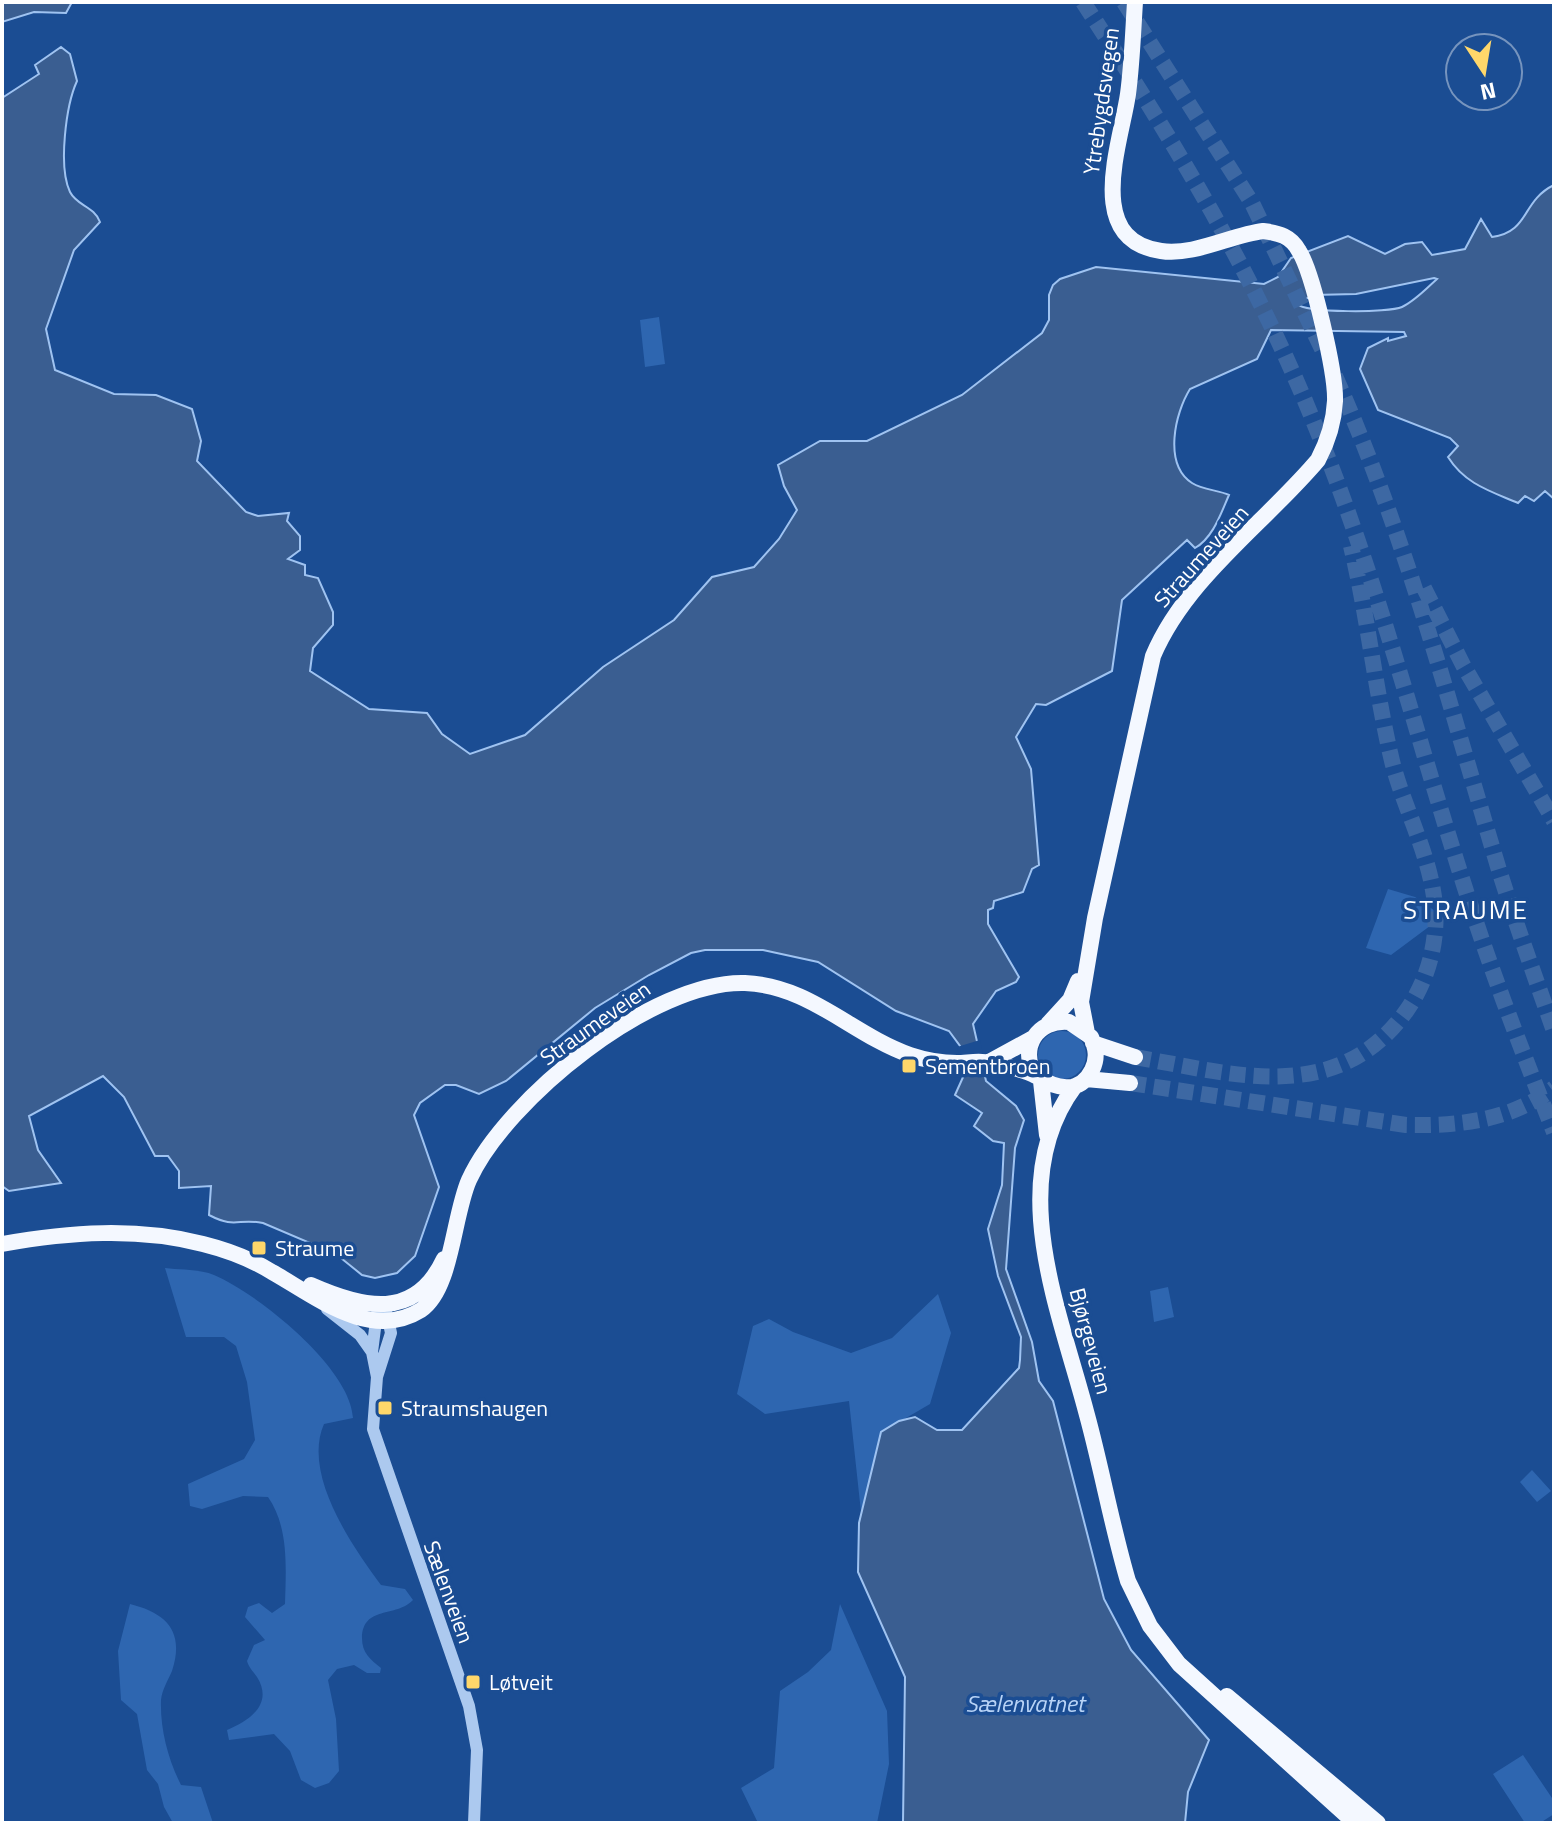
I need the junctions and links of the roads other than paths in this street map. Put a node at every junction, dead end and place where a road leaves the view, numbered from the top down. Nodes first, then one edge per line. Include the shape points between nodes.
1 (1135, 2) edge
2 (1300, 252) joint
3 (1090, 954) junction
4 (1048, 1024) junction
5 (1033, 1038) junction
6 (1090, 1038) junction
7 (1135, 1057) tunnel mouth
8 (989, 1062) junction
9 (1038, 1078) junction
10 (1080, 1082) junction
11 (1130, 1083) tunnel mouth
12 (1048, 1144) junction
13 (2, 1244) edge
14 (271, 1271) junction
15 (319, 1300) junction
16 (382, 1315) junction
17 (372, 1352) junction
18 (377, 1377) junction
19 (1121, 1547) junction
20 (474, 1823) edge
21 (1355, 1823) edge
22 (1378, 1823) edge

1 - 2 main road, Ytrebygdsvegen via 1128,93 1111,189 1115,213 1126,232 1163,252 1249,232 1280,233
2 - 3 main road, Straumeveien via 1327,346 1335,402 1328,441 1318,460 1189,597 1162,634
3 - 4 main road, Straumeveien via 1070,1000
3 - 6 main road, Straumeveien via 1081,1002
4 - 5 main road
4 - 6 main road via 1069,1022
5 - 8 main road, Straumeveien
5 - 9 main road via 1028,1053
6 - 7 main road
6 - 10 main road via 1096,1058
8 - 9 main road, Straumeveien
8 - 16 main road, Straumeveien via 939,1062 904,1052 825,1006 782,989 722,984 671,997 605,1038 514,1113 471,1177 440,1268 421,1290
9 - 10 main road via 1057,1088
9 - 12 main road
10 - 11 main road
10 - 12 main road via 1059,1113
12 - 19 main road, Bjørgeveien via 1040,1212 1044,1248
13 - 14 main road via 77,1234 137,1234 203,1244
14 - 15 main road
14 - 16 main road
15 - 16 main road via 341,1311
15 - 17 street
16 - 17 street, Sælenveien
16 - 18 street, Sælenveien via 391,1333
17 - 18 street, Sælenveien
18 - 20 street, Sælenveien via 372,1411 377,1443 472,1717 477,1765
19 - 21 main road, Bjørgeveien via 1139,1606 1179,1664
19 - 22 main road, Bjørgeveien via 1145,1604 1182,1655

